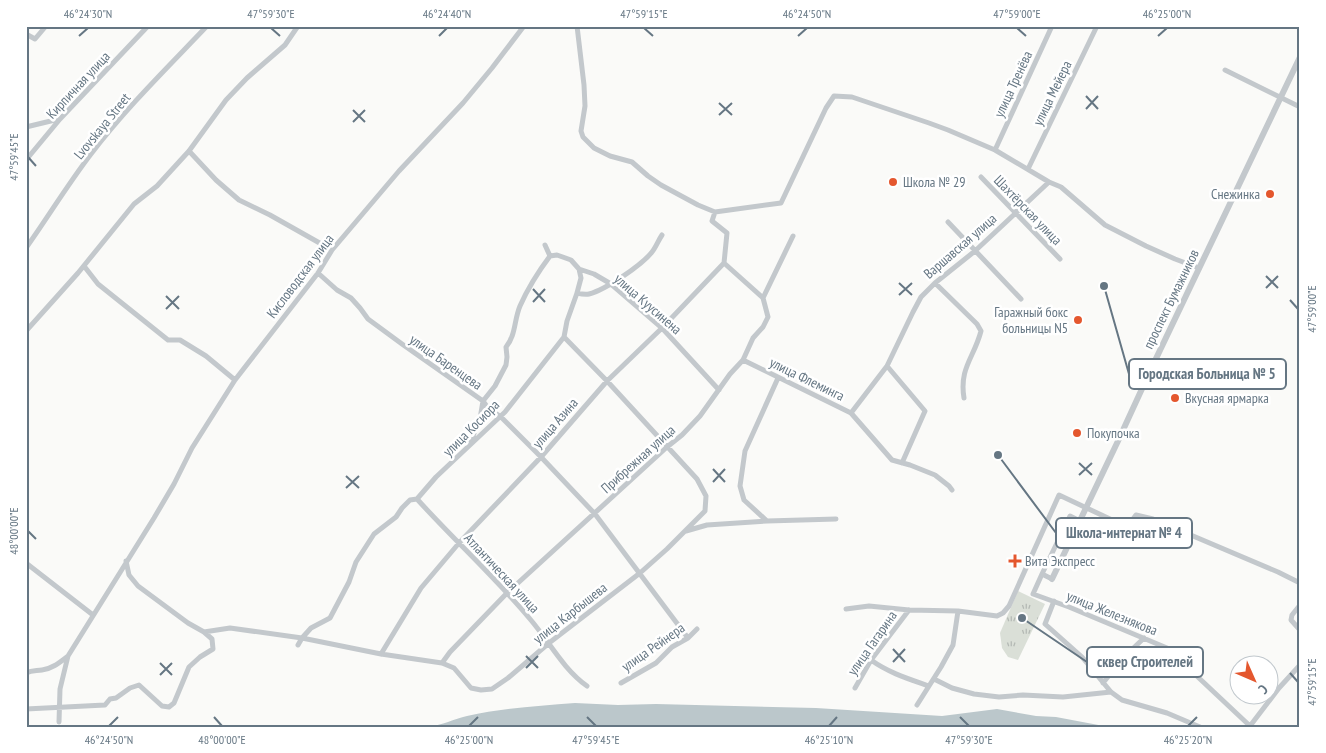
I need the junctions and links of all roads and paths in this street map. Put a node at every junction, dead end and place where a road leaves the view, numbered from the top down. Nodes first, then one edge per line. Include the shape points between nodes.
1 (46, 26) edge
2 (148, 26) edge
3 (207, 26) edge
4 (298, 26) edge
5 (524, 26) edge
6 (577, 26) edge
7 (1052, 26) edge
8 (1097, 26) edge
9 (26, 34) edge
10 (1300, 57) edge
11 (1225, 70) dead end
12 (1280, 99) junction
13 (1300, 107) edge
14 (60, 119) junction
15 (26, 127) edge
16 (995, 150) junction
17 (190, 151) junction
18 (26, 160) edge
19 (1028, 169) junction
20 (981, 177) dead end
21 (1048, 182) junction
22 (716, 212) junction
23 (1015, 212) junction
24 (948, 222) dead end
25 (662, 235) dead end
26 (793, 236) dead end
27 (545, 245) dead end
28 (26, 248) edge
29 (332, 250) junction
30 (975, 251) junction
31 (550, 256) junction
32 (1060, 259) dead end
33 (724, 262) junction
34 (84, 266) junction
35 (1199, 268) junction
36 (579, 269) junction
37 (318, 273) junction
38 (935, 283) junction
39 (611, 284) junction
40 (577, 293) junction
41 (763, 298) junction
42 (1021, 299) dead end
43 (662, 328) junction
44 (26, 331) edge
45 (564, 337) junction
46 (743, 360) junction
47 (886, 366) junction
48 (778, 378) junction
49 (235, 380) junction
50 (607, 380) junction
51 (719, 390) junction
52 (964, 398) dead end
53 (483, 401) junction
54 (851, 413) junction
55 (501, 416) junction
56 (667, 447) junction
57 (466, 449) junction
58 (541, 457) junction
59 (902, 463) junction
60 (952, 490) dead end
61 (417, 499) junction
62 (1086, 507) junction
63 (595, 514) junction
64 (836, 519) dead end
65 (767, 520) junction
66 (1080, 521) junction
67 (682, 533) junction
68 (459, 543) junction
69 (126, 561) junction
70 (26, 564) edge
71 (640, 573) junction
72 (1042, 574) junction
73 (1052, 578) joint
74 (1300, 582) edge
75 (507, 593) junction
76 (1054, 601) junction
77 (1300, 605) edge
78 (846, 609) dead end
79 (908, 610) junction
80 (958, 610) junction
81 (94, 615) junction
82 (697, 629) dead end
83 (1300, 630) edge
84 (204, 632) junction
85 (302, 638) junction
86 (688, 638) junction
87 (1144, 638) junction
88 (549, 643) junction
89 (298, 645) dead end
90 (381, 654) junction
91 (68, 656) junction
92 (871, 660) junction
93 (442, 664) junction
94 (1300, 665) edge
95 (26, 673) edge
96 (934, 679) junction
97 (1103, 682) junction
98 (621, 683) dead end
99 (587, 686) dead end
100 (929, 686) junction
101 (855, 688) dead end
102 (1111, 692) junction
103 (917, 705) dead end
104 (59, 706) junction
105 (26, 709) edge
106 (59, 722) dead end
107 (1200, 727) edge
108 (1250, 727) edge

1 - 9 street via 35,39
2 - 14 street, Кирпичная улица
3 - 28 street, Lvovskaya Street via 108,133
4 - 17 street via 284,45 226,100
5 - 29 street, Кисловодская улица via 463,103
6 - 22 street via 584,85 583,138 594,148 632,162 661,185
7 - 16 street, улица Тренёва
8 - 19 street, улица Мейера
10 - 12 street, проспект Бумажников
11 - 12 street
12 - 13 street
12 - 35 street, проспект Бумажников
14 - 15 street
14 - 18 street, Кирпичная улица
16 - 19 street
16 - 22 street via 852,97 834,96 781,204
17 - 29 street via 239,200
17 - 34 street via 157,186 134,204
19 - 21 street
20 - 23 street, Шахтёрская улица
21 - 23 street, Варшавская улица
21 - 35 street via 1061,187 1105,225
22 - 33 street via 712,221 727,233
23 - 30 street, Варшавская улица
23 - 32 street, Шахтёрская улица
24 - 30 street
25 - 39 street via 652,253
26 - 41 street
27 - 31 street
29 - 37 street, Кисловодская улица
30 - 38 street, Варшавская улица
30 - 42 street
31 - 36 street, улица Куусинена via 571,260
31 - 53 street via 519,308 512,337 506,347 506,365
33 - 41 street
33 - 43 street, улица Азина
34 - 44 street
34 - 49 street via 98,284 168,340 180,340
35 - 62 street, проспект Бумажников
36 - 39 street, улица Куусинена
36 - 40 street, улица Косиора via 582,278
37 - 49 street, Кисловодская улица
37 - 53 street, улица Баренцева via 351,298 375,324
38 - 47 street, Варшавская улица via 912,312
38 - 52 street via 981,331 963,375
39 - 40 street via 588,294
39 - 43 street, улица Куусинена
40 - 45 street, улица Косиора
41 - 46 street, Прибрежная улица via 768,317
43 - 50 street, улица Азина
43 - 51 street, улица Куусинена
45 - 50 street, улица Карбышева
45 - 55 street, улица Косиора
46 - 48 street, улица Флеминга
46 - 51 street, Прибрежная улица
47 - 54 street, Варшавская улица
47 - 59 street via 925,411
48 - 54 street, улица Флеминга
48 - 65 street via 745,451 740,486 744,500
49 - 69 street, Кисловодская улица
50 - 56 street, улица Карбышева
50 - 58 street, улица Азина
51 - 56 street, Прибрежная улица via 682,436
53 - 55 street, улица Баренцева
53 - 57 street via 480,420
54 - 59 street, улица Флеминга via 892,460
55 - 57 street, улица Косиора
55 - 58 street, улица Баренцева
56 - 63 street, Прибрежная улица
56 - 67 street, улица Карбышева via 696,478 706,496 705,511
57 - 61 street, улица Косиора
58 - 63 street, улица Баренцева
58 - 68 street, улица Азина
59 - 60 street, улица Флеминга via 934,475
61 - 68 street, Атлантическая улица
61 - 85 street, улица Косиора via 410,500 396,517 374,534 356,562 330,618 311,628
62 - 66 street, проспект Бумажников
62 - 74 street via 1128,527 1136,515 1153,519
62 - 80 street via 1059,495 1003,613 997,616
63 - 71 street, улица Баренцева
63 - 75 street, Прибрежная улица
64 - 65 street
65 - 67 street via 707,525
66 - 72 street via 1070,516
66 - 73 street, проспект Бумажников
67 - 71 street, улица Карбышева
68 - 75 street, Атлантическая улица
68 - 90 street, улица Азина via 421,588
69 - 81 street, Кисловодская улица
69 - 84 street via 129,575 138,586
70 - 81 street
71 - 86 street, улица Баренцева
71 - 88 street, улица Карбышева
72 - 73 street
72 - 76 street, улица Железнякова via 1033,594
75 - 88 street, Атлантическая улица
75 - 93 street, Прибрежная улица
76 - 87 street, улица Железнякова
76 - 97 street via 1045,624
77 - 83 street via 1292,615
78 - 79 street via 869,606
79 - 80 street
79 - 92 street, улица Гагарина
80 - 96 street via 953,645
81 - 91 street, Кисловодская улица
82 - 86 street, улица Рейнера
84 - 85 street, улица Карбышева via 230,628
84 - 104 street via 212,639 213,649 189,667 174,703 169,707 162,706 139,685 110,699 105,705
85 - 89 street, улица Косиора
85 - 90 street, улица Карбышева
86 - 98 street, улица Рейнера via 672,647 656,663
87 - 97 street
87 - 108 street, улица Железнякова via 1167,648
88 - 93 street, улица Карбышева via 492,689 471,688 454,668
88 - 99 street, Атлантическая улица via 578,680
90 - 93 street, улица Карбышева
91 - 95 street via 53,667
91 - 104 street
92 - 100 street via 895,674
92 - 101 street, улица Гагарина
94 - 108 street
96 - 100 street
96 - 102 street via 952,688 999,697 1063,697
97 - 102 street
100 - 103 street
102 - 107 street via 1122,700
104 - 105 street
104 - 106 street

